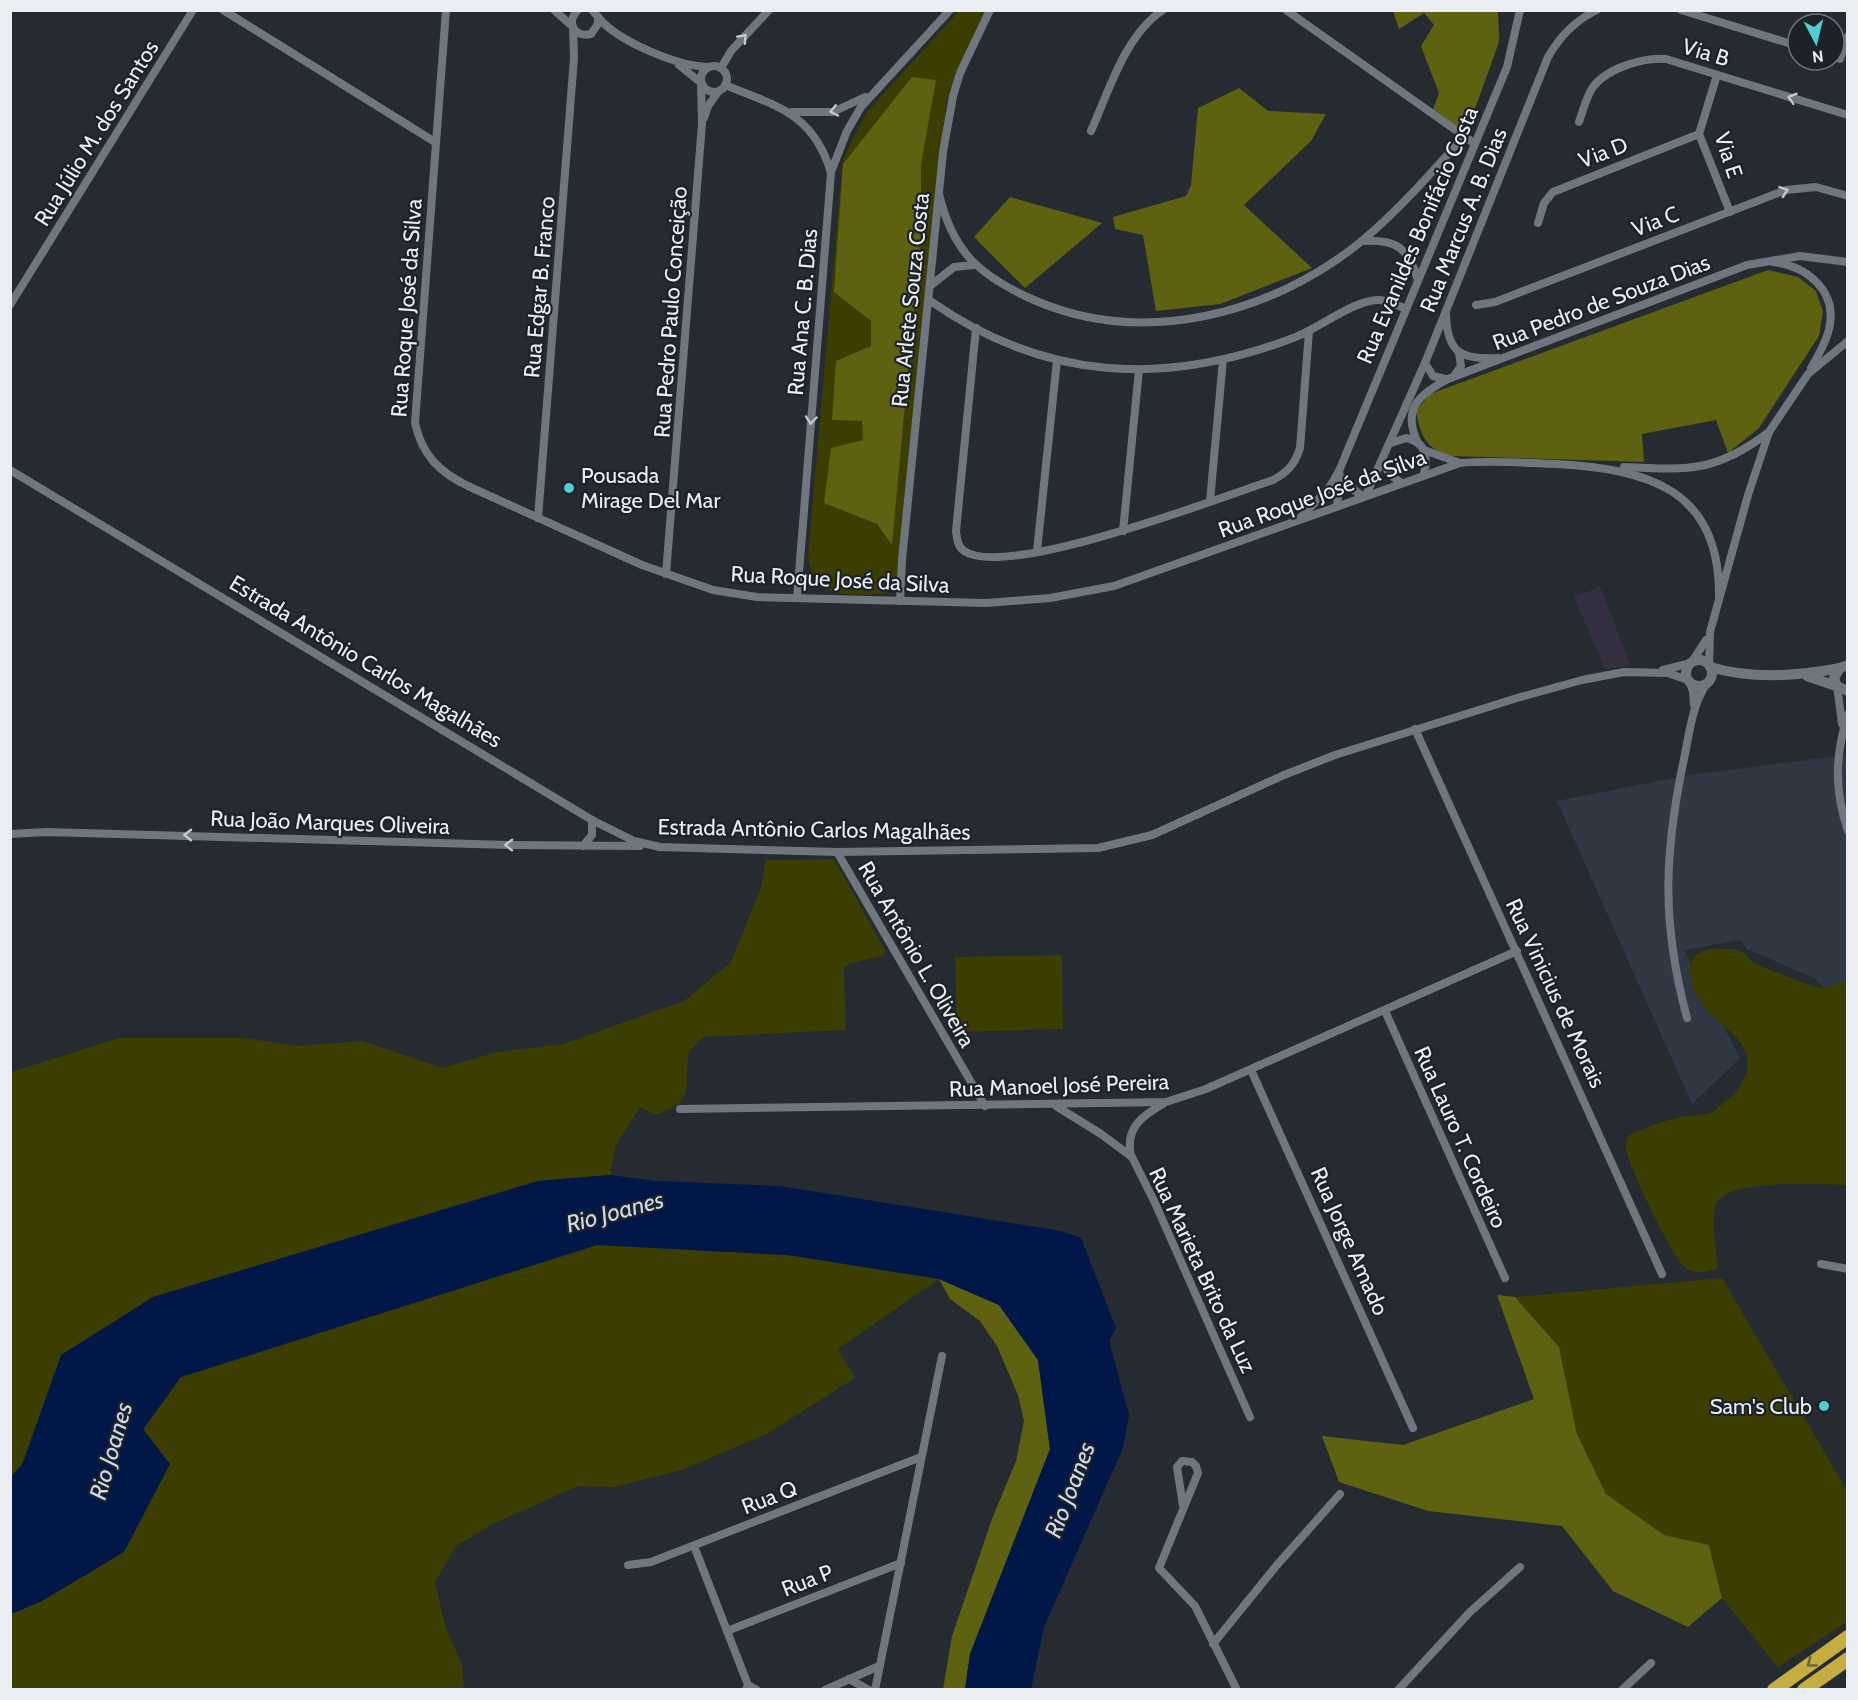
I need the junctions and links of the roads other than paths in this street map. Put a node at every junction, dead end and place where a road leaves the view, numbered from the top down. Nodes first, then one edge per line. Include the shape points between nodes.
1 (193, 10) edge
2 (223, 10) edge
3 (446, 10) edge
4 (554, 10) edge
5 (578, 10) edge
6 (769, 10) edge
7 (950, 10) edge
8 (1163, 10) edge
9 (1286, 10) edge
10 (1520, 10) edge
11 (1598, 10) edge
12 (1682, 10) edge
13 (989, 11) edge
14 (595, 14) edge
15 (572, 27) junction
16 (590, 34) junction
17 (628, 40) junction
18 (1786, 42) edge
19 (666, 56) junction
20 (574, 58) junction
21 (708, 67) junction
22 (721, 68) junction
23 (1717, 75) junction
24 (701, 82) junction
25 (725, 85) junction
26 (718, 92) junction
27 (873, 92) junction
28 (790, 112) junction
29 (1848, 115) edge
30 (1579, 122) dead end
31 (702, 124) junction
32 (1091, 131) dead end
33 (1699, 134) junction
34 (1464, 136) junction
35 (435, 142) junction
36 (1475, 144) junction
37 (831, 173) junction
38 (939, 194) junction
39 (1848, 196) edge
40 (1730, 212) junction
41 (1538, 223) dead end
42 (1362, 241) junction
43 (1763, 261) junction
44 (1848, 262) edge
45 (974, 265) junction
46 (1418, 280) junction
47 (930, 286) junction
48 (929, 300) junction
49 (10, 305) edge
50 (1476, 305) dead end
51 (1406, 309) junction
52 (1446, 310) junction
53 (976, 328) junction
54 (1309, 332) junction
55 (1848, 341) edge
56 (1451, 345) junction
57 (1430, 348) junction
58 (1459, 353) junction
59 (1505, 358) junction
60 (1057, 360) junction
61 (1223, 360) junction
62 (1425, 363) junction
63 (1139, 370) junction
64 (1808, 374) junction
65 (1450, 378) junction
66 (1769, 432) junction
67 (1417, 441) junction
68 (1390, 444) junction
69 (1424, 450) junction
70 (1383, 460) junction
71 (1460, 463) junction
72 (1601, 466) junction
73 (10, 470) edge
74 (1424, 474) junction
75 (1339, 475) junction
76 (1400, 482) junction
77 (1329, 488) junction
78 (1364, 496) junction
79 (1210, 501) junction
80 (1333, 507) junction
81 (538, 518) junction
82 (1297, 521) junction
83 (1123, 531) junction
84 (1037, 551) junction
85 (666, 574) junction
86 (796, 598) junction
87 (1719, 598) junction
88 (900, 601) junction
89 (1710, 632) junction
90 (1691, 662) junction
91 (1844, 665) edge
92 (1710, 666) junction
93 (1654, 671) junction
94 (1746, 673) junction
95 (1795, 674) junction
96 (1689, 680) junction
97 (1709, 680) junction
98 (1836, 686) junction
99 (1848, 691) edge
100 (1693, 714) junction
101 (1848, 714) edge
102 (1843, 728) junction
103 (1414, 729) junction
104 (592, 820) junction
105 (1848, 831) edge
106 (10, 834) edge
107 (583, 846) junction
108 (648, 846) junction
109 (833, 852) junction
110 (1517, 951) junction
111 (1385, 1011) junction
112 (1687, 1018) dead end
113 (1251, 1070) junction
114 (1166, 1102) junction
115 (985, 1106) junction
116 (1054, 1106) junction
117 (680, 1109) dead end
118 (1132, 1157) junction
119 (1821, 1264) dead end
120 (1848, 1269) edge
121 (1662, 1274) dead end
122 (1505, 1278) dead end
123 (942, 1356) dead end
124 (1250, 1417) dead end
125 (1413, 1428) dead end
126 (921, 1457) junction
127 (1340, 1494) dead end
128 (1183, 1506) junction
129 (694, 1546) junction
130 (901, 1563) junction
131 (628, 1565) dead end
132 (1520, 1567) dead end
133 (727, 1631) junction
134 (1848, 1637) edge
135 (1213, 1644) junction
136 (1848, 1659) edge
137 (1651, 1663) dead end
138 (879, 1666) junction
139 (849, 1679) junction
140 (747, 1687) edge
141 (757, 1689) edge
142 (826, 1689) edge
143 (869, 1689) edge
144 (875, 1689) edge
145 (1236, 1689) edge
146 (1398, 1689) edge
147 (1622, 1689) edge
148 (1774, 1689) edge
149 (1804, 1689) edge

1 - 49 street, Rua Júlio M. dos Santos
2 - 35 street
3 - 35 street, Rua Roque José da Silva
4 - 15 street
5 - 15 street
22 -> 6 street via 731,51
7 - 27 street
8 - 32 street via 1135,39
9 - 34 street
10 - 36 street, Rua Evanildes Bonifácio Costa via 1507,67
11 - 52 street, Rua Marcus A. B. Dias via 1563,35 1548,57
12 - 18 street
13 - 38 street, Rua Arlete Souza Costa via 953,96
14 - 16 street, Rua Edgar B. Franco via 598,24
14 - 17 street via 608,29
15 - 16 street via 580,34
15 - 20 street, Rua Edgar B. Franco
16 - 17 street via 606,33
16 - 20 street, Rua Edgar B. Franco
17 - 19 street
19 - 21 street
19 - 24 street
20 - 81 street, Rua Edgar B. Franco
21 - 22 street
21 - 24 street
22 - 25 street via 727,76
29 -> 23 street, Via B
23 - 30 street, Via B via 1666,59 1644,60 1600,79
23 - 33 street, Via E
24 - 26 street via 708,91
24 - 31 street, Rua Pedro Paulo Conceição
25 - 26 street
25 - 28 street, Rua Ana C. B. Dias
26 - 31 street, Rua Pedro Paulo Conceição
27 -> 28 street via 833,112
27 - 37 street via 854,117
28 - 37 street, Rua Ana C. B. Dias via 814,134
31 - 85 street, Rua Pedro Paulo Conceição
33 - 40 street, Via E
33 - 41 street, Via D via 1561,187 1548,197
34 - 36 street
34 - 42 street via 1412,194
35 - 81 street, Rua Roque José da Silva via 415,408 418,438 431,461 448,476
36 - 46 street, Rua Evanildes Bonifácio Costa
37 -> 86 street, Rua Ana C. B. Dias
38 - 45 street via 954,238
38 - 47 street, Rua Arlete Souza Costa
40 -> 39 street, Via C via 1795,187 1816,187
40 - 50 street, Via C via 1495,302
42 - 45 street via 1299,282 1268,296 1181,321 1112,320 1065,310 1004,285
42 - 46 street via 1389,242 1401,248 1409,256
43 - 44 street, Rua Pedro de Souza Dias via 1800,256
43 - 59 street, Rua Pedro de Souza Dias
43 - 64 street via 1794,266 1809,274 1828,298 1830,328
45 - 47 street via 954,267
46 - 51 street, Rua Evanildes Bonifácio Costa
47 - 48 street, Rua Arlete Souza Costa
48 - 53 street
48 - 88 street, Rua Arlete Souza Costa
51 - 54 street via 1387,301 1371,300
51 - 75 street, Rua Evanildes Bonifácio Costa
52 - 56 street via 1446,334
52 - 57 street, Rua Marcus A. B. Dias
53 - 60 street
53 - 84 street via 957,538 964,551 974,555 997,557
54 - 61 street
54 - 79 street via 1300,448 1292,466 1273,480
55 - 64 street
56 - 57 street via 1440,342
56 - 58 street
57 - 62 street, Rua Marcus A. B. Dias
58 - 59 street via 1473,358
58 - 65 street via 1461,366
59 - 65 street, Rua Pedro de Souza Dias
60 - 63 street
60 - 84 street
61 - 63 street
61 - 79 street
62 - 65 street via 1432,376
62 - 68 street, Rua Marcus A. B. Dias
63 - 83 street
64 - 66 street
65 - 67 street, Rua Pedro de Souza Dias via 1427,390 1412,411 1412,430
66 - 72 street, Rua Roque José da Silva via 1747,449 1712,465 1674,470
66 - 87 street
67 - 68 street via 1401,438
67 - 69 street
68 - 70 street, Rua Marcus A. B. Dias
69 - 71 street
69 - 74 street
70 - 76 street via 1389,474
70 - 78 street, Rua Marcus A. B. Dias
71 - 72 street, Rua Roque José da Silva via 1498,460
71 - 74 street, Rua Roque José da Silva
72 - 87 street, Rua Roque José da Silva via 1653,481 1693,510 1715,551
73 - 104 street, Estrada Antônio Carlos Magalhães
74 - 76 street, Rua Roque José da Silva
75 - 77 street
75 - 78 street
75 - 80 street
76 - 78 street, Rua Roque José da Silva
77 - 80 street
77 - 82 street
78 - 80 street, Rua Roque José da Silva
79 - 83 street
80 - 82 street, Rua Roque José da Silva
81 - 85 street, Rua Roque José da Silva
82 - 88 street, Rua Roque José da Silva via 1143,577 1081,593 1018,602
83 - 84 street
85 - 86 street, Rua Roque José da Silva via 735,594
86 - 88 street, Rua Roque José da Silva
87 - 89 street
89 - 90 street
89 - 92 street
90 - 92 street via 1703,661
90 - 93 street, Estrada Antônio Carlos Magalhães
90 - 96 street via 1686,669
91 - 95 street
91 - 98 street via 1834,678
92 - 94 street
92 - 97 street
93 - 96 street, Estrada Antônio Carlos Magalhães
93 - 103 street, Estrada Antônio Carlos Magalhães via 1582,680
94 - 95 street
94 - 97 street
95 - 98 street
96 - 97 street via 1699,685
96 - 100 street
97 - 100 street
98 - 99 street
98 - 102 street
100 - 112 street via 1673,811 1667,885 1673,952
101 - 102 street
102 - 105 street via 1836,778
103 - 109 street, Estrada Antônio Carlos Magalhães via 1309,765 1118,845 1057,850
103 - 110 street, Rua Vinicius de Morais
104 - 107 street via 592,835
104 - 108 street, Estrada Antônio Carlos Magalhães
107 -> 106 street, Rua João Marques Oliveira via 70,832
107 - 108 street, Rua João Marques Oliveira
108 - 109 street, Estrada Antônio Carlos Magalhães
109 - 115 street, Rua Antônio L. Oliveira
110 - 111 street, Rua Manoel José Pereira
110 - 121 street, Rua Vinicius de Morais
111 - 113 street, Rua Manoel José Pereira
111 - 122 street, Rua Lauro T. Cordeiro
113 - 114 street, Rua Manoel José Pereira
113 - 125 street, Rua Jorge Amado
114 - 116 street, Rua Manoel José Pereira
114 - 118 street via 1134,1126 1129,1139
115 - 116 street, Rua Manoel José Pereira
115 - 117 street, Rua Manoel José Pereira
116 - 118 street, Rua Marieta Brito da Luz
118 - 124 street, Rua Marieta Brito da Luz
119 - 120 street
123 - 126 street
126 - 129 street, Rua Q
126 - 130 street
127 - 135 street
128 - 128 street via 1198,1473 1196,1466 1187,1461 1177,1467
128 - 135 street via 1159,1568 1195,1606
129 - 131 street, Rua Q via 651,1562
129 - 133 street
130 - 133 street, Rua P
130 - 138 street
132 - 146 street via 1470,1612
133 - 140 street
134 -> 148 highway
135 - 145 street
136 - 149 highway
137 - 147 street
138 - 139 street
138 - 144 street
139 - 142 street
139 - 143 street
140 - 141 street

